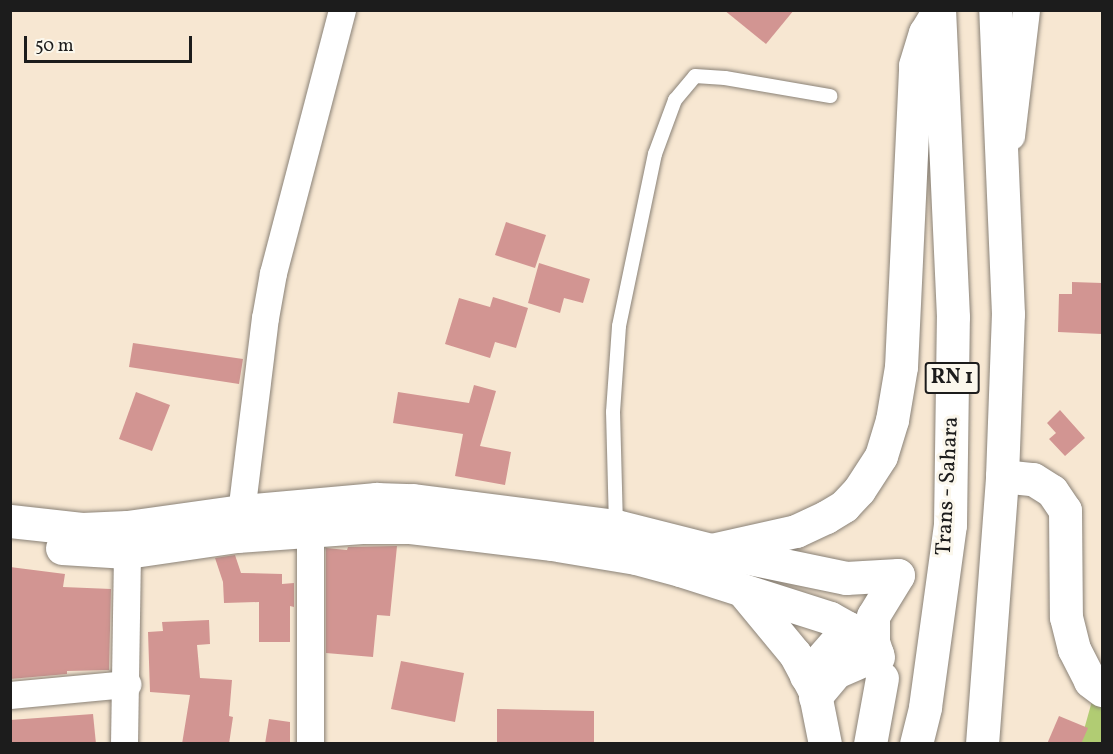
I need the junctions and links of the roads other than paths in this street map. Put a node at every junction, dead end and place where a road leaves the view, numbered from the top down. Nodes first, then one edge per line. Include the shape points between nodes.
1 (342, 10) edge
2 (994, 10) edge
3 (1026, 10) edge
4 (939, 11) edge
5 (830, 96) dead end
6 (1004, 191) junction
7 (1002, 476) junction
8 (10, 521) edge
9 (240, 523) junction
10 (616, 526) junction
11 (310, 531) junction
12 (10, 541) edge
13 (711, 550) junction
14 (127, 552) junction
15 (742, 590) junction
16 (870, 650) junction
17 (127, 684) junction
18 (811, 687) junction
19 (1102, 690) edge
20 (10, 695) edge
21 (124, 744) edge
22 (310, 744) edge
23 (825, 744) edge
24 (870, 744) edge
25 (916, 744) edge
26 (982, 744) edge

1 - 9 street via 273,273
2 - 6 main road, RN 1
3 - 6 street
4 - 13 main road via 915,65 902,367 881,456 859,490 826,517 796,531
4 - 25 main road, Trans - Sahara / RN 1 via 953,317 950,525 925,707
5 - 10 lane via 695,76 675,100 655,154 619,326 613,412
6 - 7 main road, RN 1 via 1008,314
7 - 19 main road via 1034,479 1052,491 1065,510 1066,617 1074,649 1090,681
7 - 26 main road, RN 1
8 - 9 main road via 82,530
9 - 10 main road via 376,499 413,500
9 - 11 main road
9 - 14 main road
10 - 13 main road
11 - 15 main road via 410,527 552,544 636,558
11 - 22 street
12 - 14 main road
13 - 16 main road via 846,578 898,575 873,616
14 - 17 street
15 - 16 main road via 830,618
15 - 18 main road via 795,654
16 - 18 main road
16 - 24 main road
17 - 20 street
17 - 21 street
18 - 23 main road

